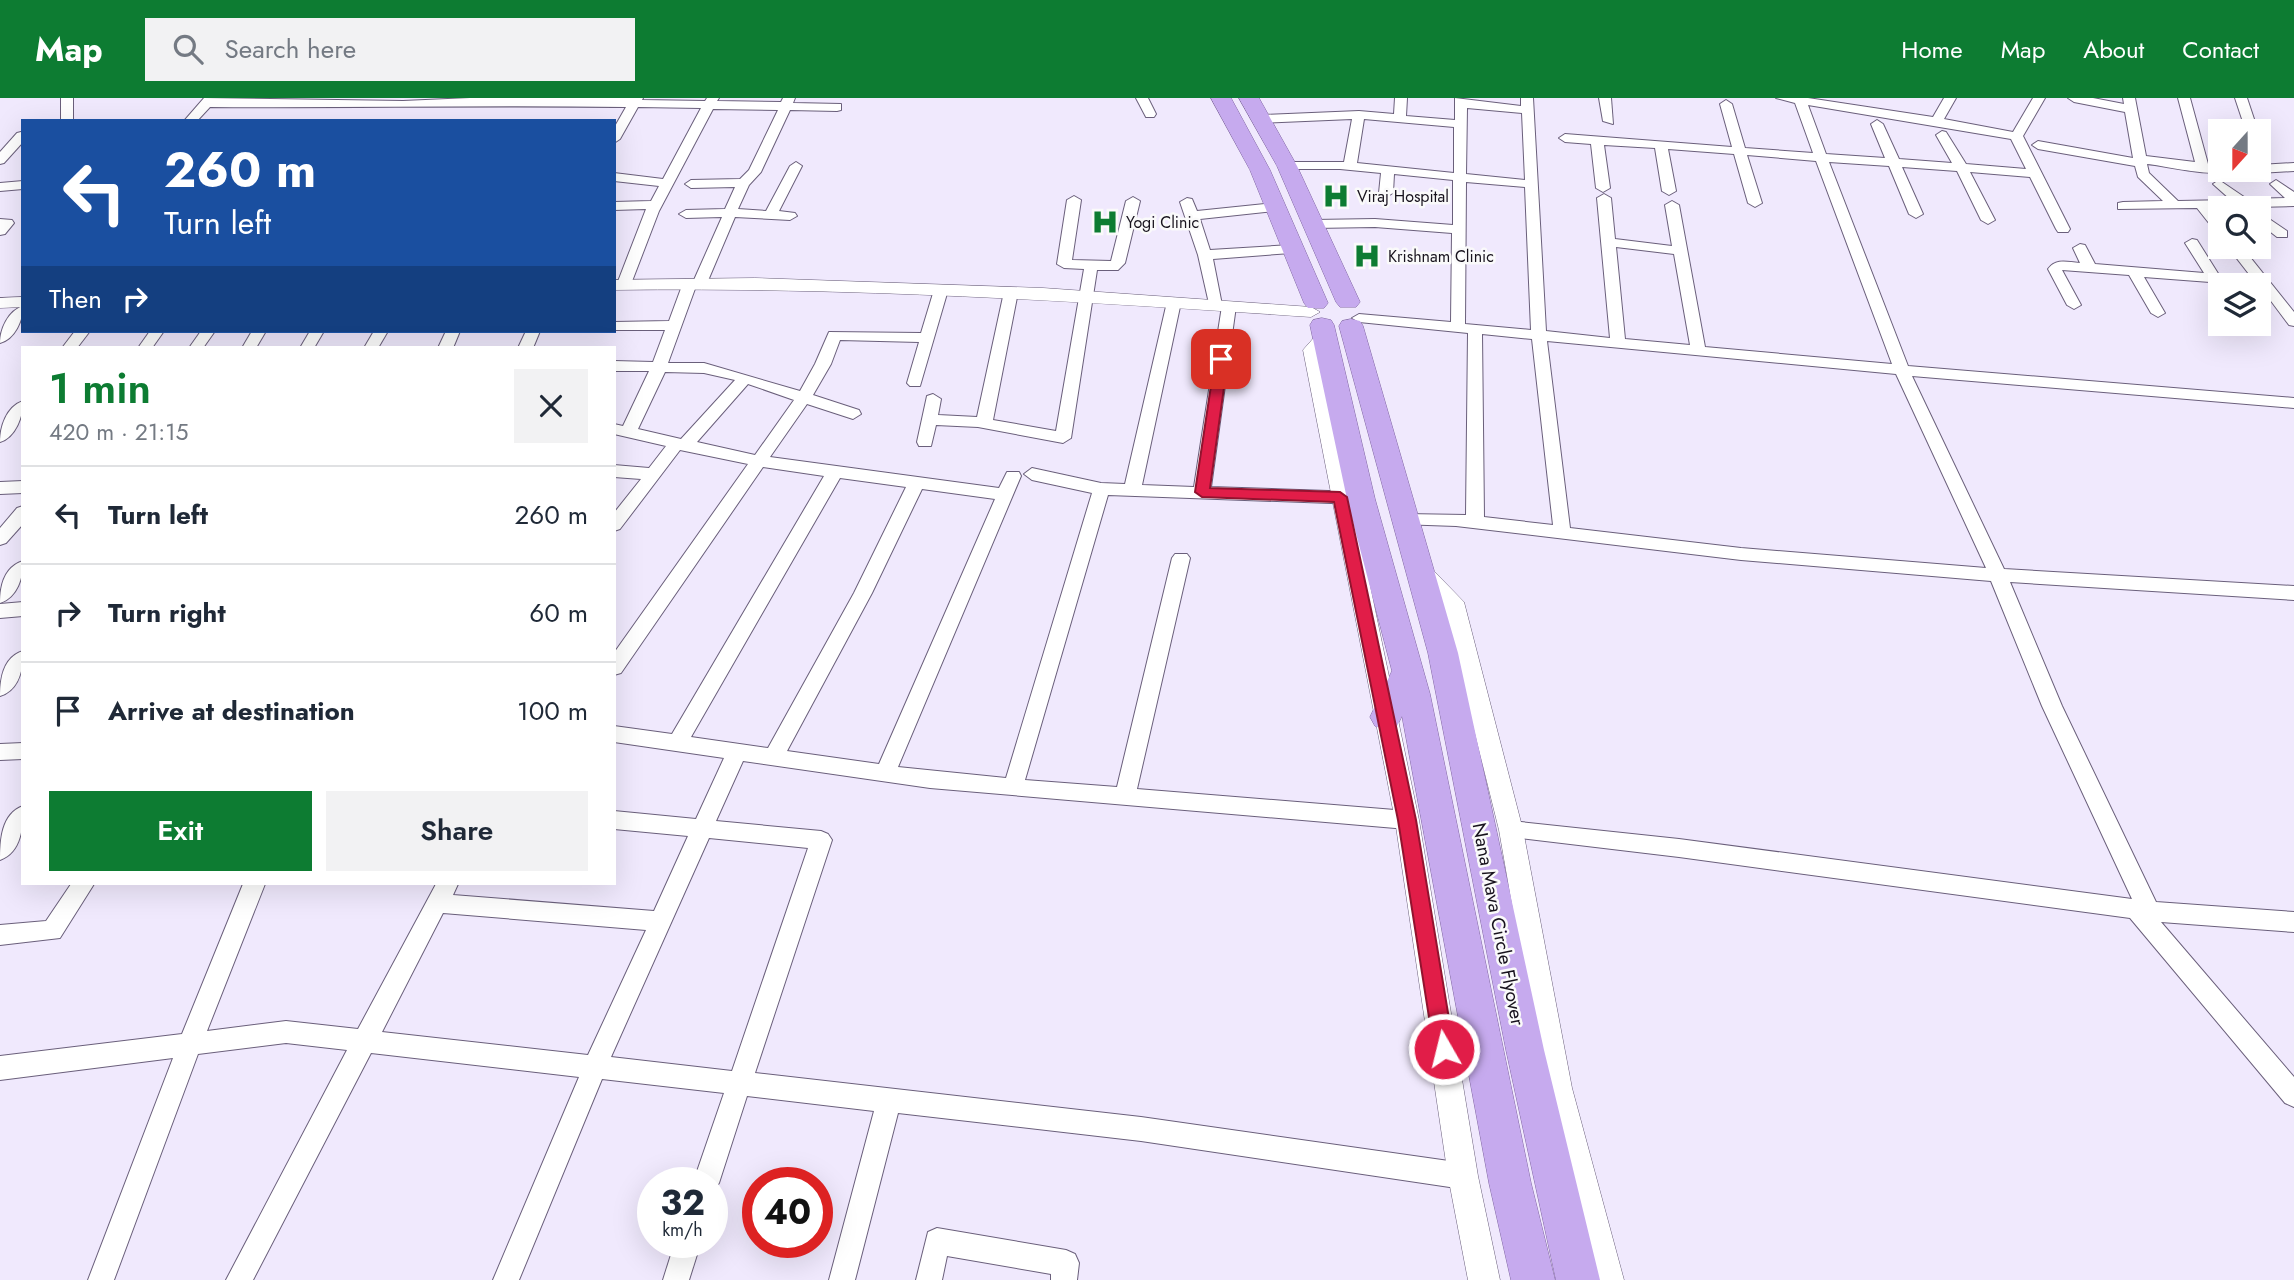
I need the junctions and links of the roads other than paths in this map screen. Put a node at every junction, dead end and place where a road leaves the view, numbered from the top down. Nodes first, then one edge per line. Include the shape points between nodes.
1 (67, 98) edge
2 (1142, 98) edge
3 (1221, 98) edge
4 (1249, 98) edge
5 (1401, 98) edge
6 (1605, 98) edge
7 (1782, 98) edge
8 (1950, 98) edge
9 (2039, 98) edge
10 (2074, 98) edge
11 (2184, 98) edge
12 (2241, 98) edge
13 (209, 100) edge
14 (1800, 100) junction
15 (271, 101) edge
16 (330, 101) edge
17 (405, 101) edge
18 (635, 101) edge
19 (712, 101) edge
20 (1461, 101) edge
21 (788, 102) edge
22 (1849, 102) edge
23 (312, 103) junction
24 (480, 104) edge
25 (553, 104) edge
26 (1528, 104) edge
27 (1726, 104) dead end
28 (2130, 104) edge
29 (837, 107) dead end
30 (1150, 114) dead end
31 (1359, 115) junction
32 (1400, 117) junction
33 (67, 119) edge
34 (192, 119) edge
35 (248, 119) edge
36 (300, 119) edge
37 (392, 119) edge
38 (1261, 119) junction
39 (2248, 119) edge
40 (1609, 121) dead end
41 (1936, 122) junction
42 (1461, 124) junction
43 (1877, 124) dead end
44 (616, 135) edge
45 (1942, 135) dead end
46 (20, 136) dead end
47 (2017, 136) junction
48 (1565, 138) dead end
49 (1597, 141) junction
50 (1661, 145) junction
51 (2038, 145) dead end
52 (1739, 151) junction
53 (1822, 158) junction
54 (0, 160) edge
55 (2139, 161) junction
56 (1892, 162) junction
57 (2272, 165) edge
58 (796, 166) dead end
59 (1287, 166) junction
60 (1350, 166) junction
61 (1961, 167) junction
62 (2294, 167) edge
63 (1388, 169) junction
64 (2203, 169) junction
65 (2208, 169) edge
66 (2033, 173) junction
67 (616, 177) edge
68 (1459, 177) junction
69 (667, 183) junction
70 (743, 183) junction
71 (691, 184) dead end
72 (1530, 184) junction
73 (2219, 184) dead end
74 (2276, 184) dead end
75 (21, 186) edge
76 (0, 187) edge
77 (1386, 193) dead end
78 (2234, 196) edge
79 (2294, 200) edge
80 (1074, 201) dead end
81 (1132, 201) dead end
82 (1755, 202) dead end
83 (2271, 203) edge
84 (2174, 204) junction
85 (2201, 204) junction
86 (2208, 204) edge
87 (655, 205) junction
88 (2123, 205) dead end
89 (616, 206) edge
90 (1275, 207) junction
91 (730, 213) junction
92 (2208, 213) edge
93 (686, 214) dead end
94 (1916, 214) dead end
95 (771, 215) junction
96 (790, 216) dead end
97 (1988, 220) dead end
98 (0, 223) edge
99 (1314, 224) junction
100 (2271, 225) edge
101 (1458, 229) junction
102 (2063, 229) dead end
103 (0, 231) edge
104 (2282, 234) dead end
105 (1609, 242) junction
106 (2192, 243) dead end
107 (2080, 248) dead end
108 (1291, 249) junction
109 (1681, 251) junction
110 (1205, 255) junction
111 (2245, 259) edge
112 (1091, 267) junction
113 (2089, 267) junction
114 (2134, 271) junction
115 (2212, 273) edge
116 (2257, 273) edge
117 (2208, 282) edge
118 (695, 283) junction
119 (619, 284) edge
120 (941, 290) junction
121 (2271, 291) edge
122 (1011, 292) junction
123 (1086, 296) junction
124 (21, 302) edge
125 (1174, 302) junction
126 (0, 303) edge
127 (2074, 305) dead end
128 (1222, 306) junction
129 (21, 313) edge
130 (2158, 313) dead end
131 (1353, 316) junction
132 (1318, 320) junction
133 (2294, 322) edge
134 (674, 325) junction
135 (616, 326) edge
136 (1458, 327) junction
137 (1475, 329) junction
138 (1539, 335) junction
139 (928, 338) junction
140 (0, 339) edge
141 (1618, 342) junction
142 (1698, 350) junction
143 (616, 366) edge
144 (658, 366) junction
145 (1902, 370) junction
146 (745, 378) junction
147 (915, 383) dead end
148 (804, 397) junction
149 (933, 399) dead end
150 (2294, 404) edge
151 (21, 410) edge
152 (853, 414) dead end
153 (930, 420) junction
154 (984, 423) junction
155 (621, 431) edge
156 (0, 437) edge
157 (925, 442) dead end
158 (680, 445) junction
159 (757, 461) junction
160 (835, 472) junction
161 (617, 474) edge
162 (653, 474) junction
163 (1032, 474) dead end
164 (1013, 476) dead end
165 (916, 484) junction
166 (21, 487) edge
167 (0, 488) edge
168 (1101, 489) junction
169 (1132, 490) junction
170 (1202, 492) junction
171 (1005, 495) junction
172 (1351, 498) junction
173 (21, 514) edge
174 (1405, 520) junction
175 (616, 522) edge
176 (1475, 522) junction
177 (1562, 532) junction
178 (0, 540) edge
179 (1181, 558) dead end
180 (1419, 568) junction
181 (21, 570) edge
182 (1998, 575) junction
183 (2294, 593) edge
184 (0, 596) edge
185 (21, 609) edge
186 (0, 611) edge
187 (21, 661) edge
188 (616, 665) edge
189 (1408, 670) junction
190 (0, 689) edge
191 (1386, 717) junction
192 (616, 734) edge
193 (677, 743) junction
194 (21, 751) edge
195 (0, 752) edge
196 (737, 752) junction
197 (773, 757) junction
198 (885, 774) junction
199 (1013, 787) junction
200 (1125, 796) junction
201 (21, 818) edge
202 (616, 820) edge
203 (1407, 820) junction
204 (702, 829) junction
205 (1511, 830) junction
206 (0, 851) edge
207 (82, 885) edge
208 (254, 885) edge
209 (442, 894) edge
210 (2142, 910) junction
211 (661, 921) junction
212 (2294, 922) edge
213 (0, 935) edge
214 (365, 1043) junction
215 (188, 1046) junction
216 (595, 1067) junction
217 (0, 1068) edge
218 (738, 1083) junction
219 (2294, 1095) edge
220 (889, 1100) junction
221 (711, 1167) edge
222 (1462, 1176) junction
223 (683, 1258) edge
224 (101, 1280) edge
225 (239, 1280) edge
226 (506, 1280) edge
227 (676, 1280) edge
228 (842, 1280) edge
229 (929, 1280) edge
230 (1064, 1280) edge
231 (1484, 1280) edge
232 (1533, 1280) edge
233 (1578, 1280) edge
234 (1608, 1280) edge

1 - 33 street
2 - 30 street
3 - 90 highway, Nana Mava Circle Flyover
4 - 38 highway, Nana Mava Circle Flyover
5 - 32 street
6 - 40 street
7 - 14 street
8 - 41 street
9 - 47 street
10 - 28 street
11 - 64 street
12 - 39 street
13 - 15 street
13 - 34 street
14 - 22 street
14 - 53 street
15 - 23 street
15 - 35 street
16 - 17 street
16 - 23 street
17 - 24 street
17 - 37 street
18 - 19 street
18 - 25 street
18 - 44 street
19 - 21 street
19 - 69 street
20 - 26 street
20 - 42 street
21 - 29 street
21 - 70 street via 755,172
22 - 41 street
23 - 36 street
24 - 25 street
26 - 72 street
27 - 52 street
28 - 55 street
31 - 32 street
31 - 38 street
31 - 60 street
32 - 42 street
38 - 59 highway, Nana Mava Circle Flyover
41 - 47 street
42 - 68 street
43 - 56 street
45 - 61 street
46 - 54 street
47 - 66 street
48 - 49 street
49 - 50 street
49 - 105 street
50 - 52 street
50 - 109 street
51 - 55 street
52 - 53 street
52 - 82 street
53 - 56 street
53 - 145 street
55 - 64 street
55 - 84 street via 2149,182
56 - 61 street
56 - 94 street
57 - 62 street
58 - 95 street
59 - 60 street
59 - 99 highway, Nana Mava Circle Flyover
60 - 63 street
61 - 66 street
61 - 97 street
63 - 68 street
63 - 77 street
64 - 65 street
66 - 102 street
67 - 69 street
68 - 72 street
68 - 101 street
69 - 87 street
70 - 71 street
70 - 91 street
72 - 138 street
73 - 78 street
74 - 79 street
75 - 76 street
79 - 83 street
80 - 112 street via 1062,261
81 - 112 street via 1118,263
84 - 85 street
84 - 88 street
85 - 86 street
85 - 92 street
87 - 89 street
87 - 119 street
90 - 108 highway, Nana Mava Circle Flyover
90 - 110 street via 1189,209
91 - 93 street
91 - 95 street
91 - 118 street
95 - 96 street
98 - 103 street via 7,223
99 - 101 street
99 - 131 highway, Nana Mava Circle Flyover
100 - 104 street
101 - 136 street
105 - 109 street
105 - 141 street
106 - 115 street
107 - 113 street
108 - 110 street
108 - 132 highway, Nana Mava Circle Flyover
109 - 142 street
110 - 128 street
111 - 116 street
112 - 123 street
113 - 114 street
113 - 127 street via 2058,265 2055,269
114 - 117 street
114 - 130 street
118 - 119 street
118 - 120 street
118 - 134 street
120 - 122 street
120 - 139 street
121 - 133 street
122 - 123 street
122 - 154 street
123 - 125 street
123 - 154 street via 1063,438
124 - 126 street
125 - 128 street
125 - 169 street
128 - 132 street
128 - 170 street
129 - 140 street
131 - 132 highway via 1327,299
131 - 136 street
131 - 174 highway, Nana Mava Circle Flyover
132 - 172 highway, Nana Mava Circle Flyover
134 - 135 street
134 - 144 street
136 - 137 street
137 - 138 street
137 - 176 street
138 - 141 street
138 - 177 street
139 - 147 street
139 - 148 street via 834,335
141 - 142 street
142 - 145 street
143 - 144 street
144 - 146 street via 704,368
144 - 155 street via 649,393
145 - 150 street
145 - 182 street
146 - 148 street
146 - 158 street
148 - 152 street
148 - 159 street
149 - 153 street
151 - 156 street
153 - 154 street
153 - 157 street
155 - 158 street
158 - 159 street
158 - 162 street
159 - 160 street
159 - 188 street
160 - 165 street
160 - 193 street
161 - 162 street
162 - 175 street
163 - 168 street
164 - 171 street
165 - 171 street
165 - 197 street via 863,593
166 - 167 street
168 - 169 street
168 - 199 street
169 - 170 street
170 - 172 street
171 - 198 street
172 - 189 highway, Nana Mava Circle Flyover
172 - 191 street
173 - 178 street
174 - 176 street
174 - 180 highway, Nana Mava Circle Flyover
176 - 177 street
177 - 182 street via 1741,554
179 - 200 street
180 - 205 street via 1453,602
180 - 233 highway, Nana Mava Circle Flyover via 1443,653
181 - 184 street
182 - 183 street
182 - 210 street
185 - 186 street
187 - 190 street
189 - 191 highway
189 - 232 highway, Nana Mava Circle Flyover
191 - 203 street
192 - 193 street
193 - 196 street
194 - 195 street
196 - 197 street
196 - 204 street
197 - 198 street
198 - 199 street
199 - 200 street
200 - 203 street
201 - 206 street
202 - 204 street
203 - 222 street
204 - 211 street
204 - 218 street via 821,840
205 - 210 street
205 - 234 street via 1558,1088
207 - 213 street via 52,931
208 - 215 street
209 - 211 street
209 - 214 street
210 - 212 street
210 - 219 street
211 - 216 street
214 - 215 street via 286,1032
214 - 216 street
214 - 225 street
215 - 217 street
215 - 224 street
216 - 218 street
216 - 226 street
218 - 220 street
218 - 221 street
220 - 222 street via 1140,1129
220 - 228 street
222 - 231 street
223 - 227 street
229 - 230 street via 937,1241 1066,1263

